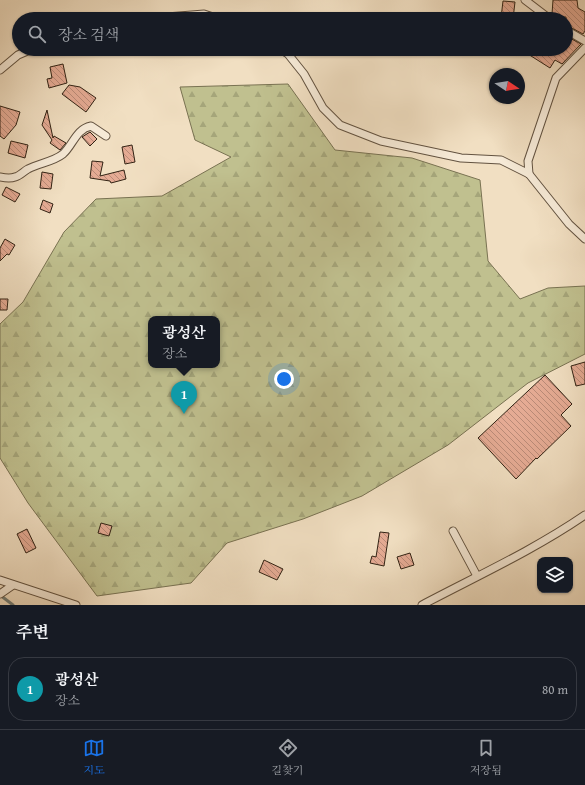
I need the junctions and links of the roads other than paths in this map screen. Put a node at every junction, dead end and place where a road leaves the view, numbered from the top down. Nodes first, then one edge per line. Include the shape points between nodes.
1 (525, 0) edge
2 (541, 12) edge
3 (573, 34) edge
4 (585, 41) edge
5 (585, 48) edge
6 (17, 56) edge
7 (290, 56) edge
8 (0, 70) edge
9 (106, 136) dead end
10 (529, 174) junction
11 (0, 177) edge
12 (585, 238) edge
13 (585, 515) edge
14 (453, 531) dead end
15 (477, 576) junction
16 (0, 580) edge
17 (13, 585) junction
18 (0, 594) edge
19 (76, 605) edge
20 (422, 605) edge

1 - 2 street
3 - 4 street
5 - 10 street via 556,78 528,161
6 - 8 street
7 - 10 street via 304,74 323,108 340,125 381,141 461,158 501,160
9 - 11 street via 90,126 85,127 62,154 49,162 29,168 15,178
10 - 12 street via 569,224
13 - 15 street via 568,527
14 - 15 street
15 - 20 street
16 - 17 street
17 - 18 street
17 - 19 street

